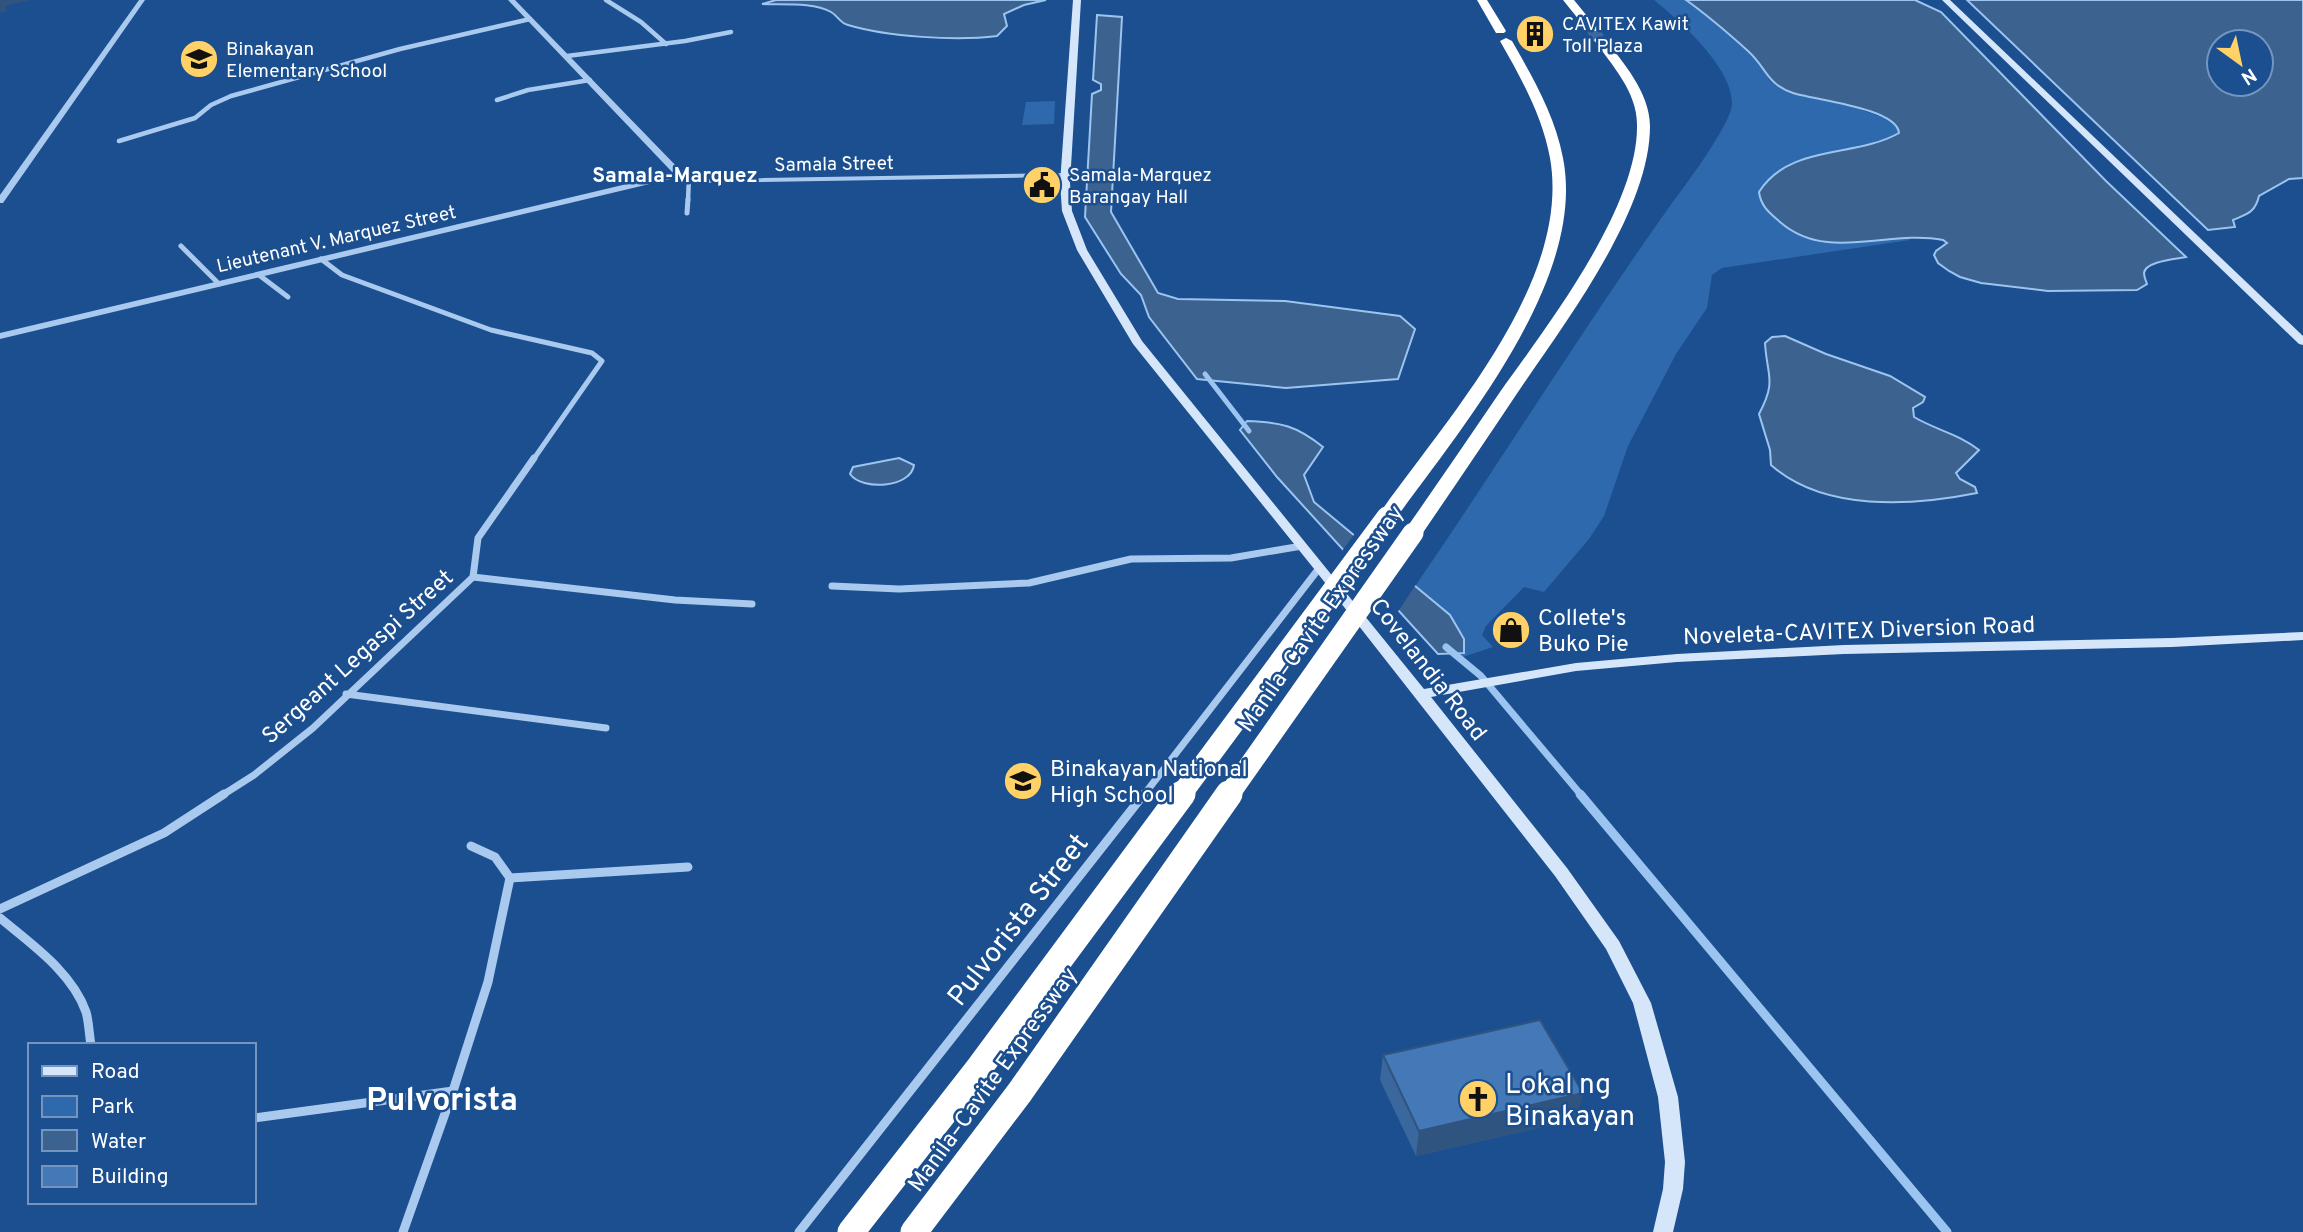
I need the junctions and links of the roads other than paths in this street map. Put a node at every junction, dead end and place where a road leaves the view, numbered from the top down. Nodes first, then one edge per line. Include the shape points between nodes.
1 (142, 0) edge
2 (511, 0) edge
3 (606, 0) edge
4 (1077, 0) edge
5 (1482, 0) edge
6 (1568, 0) edge
7 (1946, 0) edge
8 (530, 19) junction
9 (731, 32) dead end
10 (666, 44) junction
11 (567, 56) junction
12 (590, 80) junction
13 (497, 100) dead end
14 (119, 141) dead end
15 (679, 174) junction
16 (1065, 175) junction
17 (690, 176) junction
18 (0, 201) edge
19 (687, 213) dead end
20 (181, 246) dead end
21 (321, 260) junction
22 (259, 275) junction
23 (219, 284) junction
24 (288, 297) dead end
25 (0, 335) edge
26 (2303, 342) edge
27 (1302, 546) junction
28 (1320, 567) junction
29 (473, 577) junction
30 (832, 586) dead end
31 (752, 604) dead end
32 (2303, 636) edge
33 (346, 694) junction
34 (1419, 694) junction
35 (606, 728) dead end
36 (471, 846) dead end
37 (688, 867) dead end
38 (510, 878) junction
39 (0, 909) edge
40 (0, 919) edge
41 (91, 1043) edge
42 (453, 1091) junction
43 (256, 1118) edge
44 (403, 1232) edge
45 (799, 1232) edge
46 (851, 1232) edge
47 (914, 1232) edge
48 (1663, 1232) edge

1 - 18 street
2 - 8 street
3 - 10 street
4 - 16 main road, Covelandia Road
5 - 46 highway, Manila–Cavite Expressway, bridge via 1537,96 1553,139 1560,186 1551,242 1522,319 1387,517 995,1047
6 - 47 highway, Manila–Cavite Expressway, bridge via 1626,75 1640,107 1644,134 1638,169 1583,283 1020,1092
7 - 26 main road
8 - 11 street
8 - 14 street via 231,96 195,118
9 - 10 street
10 - 11 street
11 - 12 street
12 - 13 street
12 - 15 street
15 - 17 street, Samala Street
15 - 21 street, Lieutenant V. Marquez Street
16 - 17 street, Samala Street via 710,181
16 - 27 main road, Covelandia Road via 1067,211 1082,250 1137,342
17 - 19 street
20 - 23 street
21 - 22 street, Lieutenant V. Marquez Street
21 - 29 street, Sergeant Legaspi Street via 342,275 431,309 491,330 592,353 602,360 478,538
22 - 23 street, Lieutenant V. Marquez Street
22 - 24 street
23 - 25 street, Lieutenant V. Marquez Street
27 - 28 main road, Covelandia Road
27 - 30 street via 1231,558 1131,559 1029,583 953,588
28 - 34 main road, Covelandia Road
28 - 45 street, Pulvorista Street
29 - 31 street
29 - 33 street, Sergeant Legaspi Street
32 - 34 main road, Noveleta-CAVITEX Diversion Road via 1779,652 1576,667
33 - 35 street
33 - 39 street, Sergeant Legaspi Street via 303,736 211,805 164,833
34 - 48 main road, Covelandia Road via 1590,911 1631,977 1660,1062 1673,1132 1673,1189
36 - 38 street via 490,851 504,864
37 - 38 street
38 - 42 street via 488,982
40 - 41 street via 42,952 69,982 86,1011
42 - 43 street
42 - 44 street

